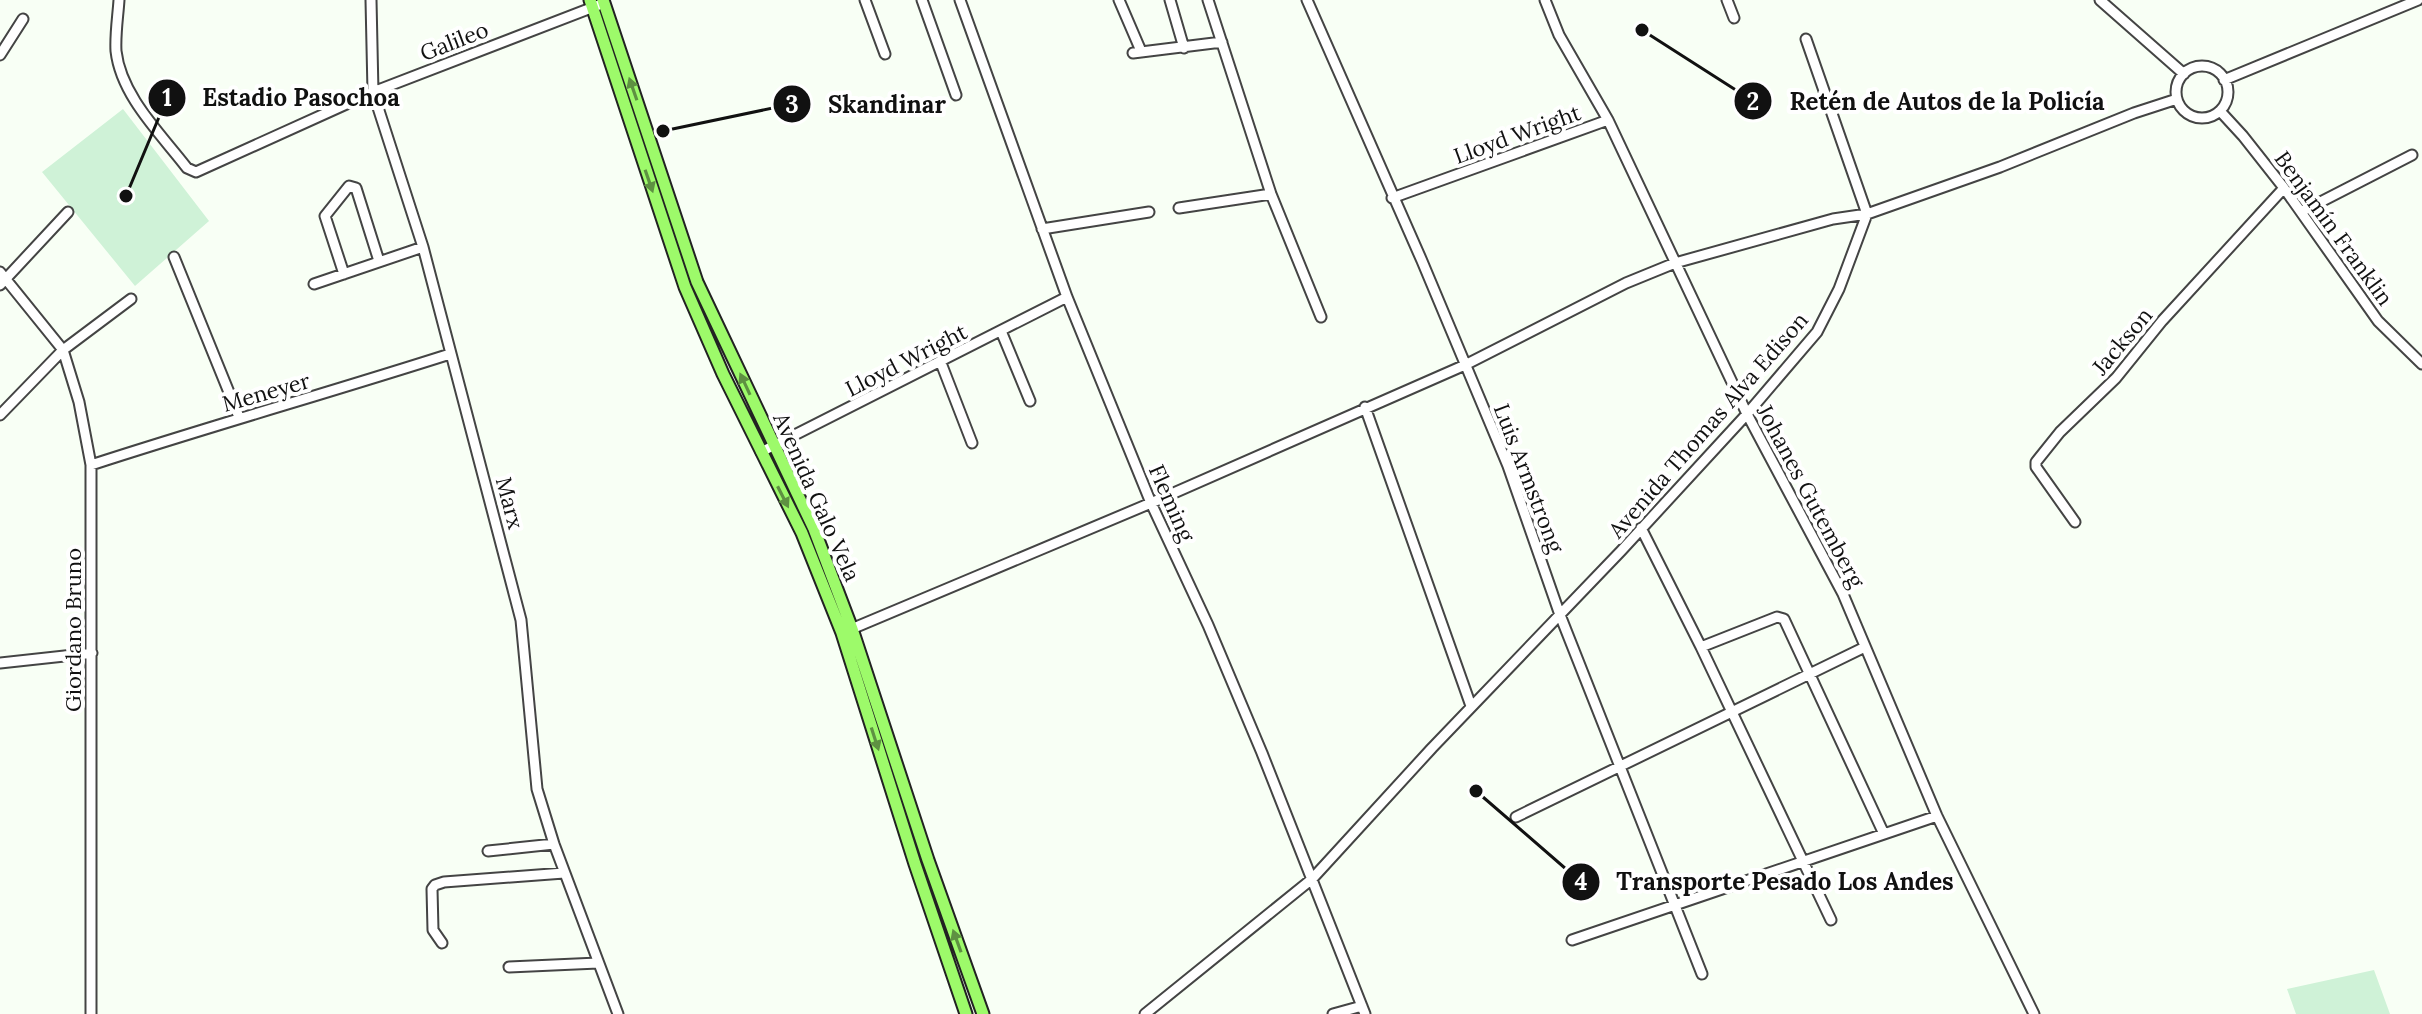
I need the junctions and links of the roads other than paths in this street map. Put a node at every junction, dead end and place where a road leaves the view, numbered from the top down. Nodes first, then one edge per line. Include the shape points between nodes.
1 (119, 0) edge
2 (371, 0) edge
3 (865, 0) edge
4 (922, 0) edge
5 (960, 0) edge
6 (1119, 0) edge
7 (1170, 0) edge
8 (1208, 0) edge
9 (1307, 0) edge
10 (1545, 0) edge
11 (1727, 0) edge
12 (2100, 0) edge
13 (2418, 0) edge
14 (597, 3) edge
15 (1734, 18) dead end
16 (23, 19) dead end
17 (1806, 39) dead end
18 (1222, 42) junction
19 (1184, 48) junction
20 (885, 54) dead end
21 (0, 55) edge
22 (2184, 74) junction
23 (2224, 80) junction
24 (373, 92) junction
25 (956, 95) dead end
26 (2177, 99) junction
27 (2220, 111) junction
28 (1608, 120) junction
29 (651, 139) junction
30 (636, 144) junction
31 (2412, 155) dead end
32 (2284, 188) junction
33 (1271, 194) junction
34 (1392, 198) junction
35 (1179, 208) dead end
36 (68, 212) dead end
37 (1149, 212) dead end
38 (2301, 212) junction
39 (1867, 214) junction
40 (1042, 229) junction
41 (423, 247) junction
42 (174, 257) dead end
43 (379, 261) junction
44 (1675, 263) junction
45 (344, 274) junction
46 (2, 278) edge
47 (697, 282) junction
48 (314, 284) dead end
49 (685, 287) junction
50 (1067, 297) junction
51 (131, 299) dead end
52 (1321, 317) dead end
53 (1001, 331) junction
54 (63, 350) junction
55 (450, 354) junction
56 (941, 363) junction
57 (2422, 364) edge
58 (1465, 365) junction
59 (1030, 401) dead end
60 (1365, 407) junction
61 (1747, 414) junction
62 (0, 415) edge
63 (239, 417) junction
64 (972, 443) dead end
65 (774, 446) junction
66 (761, 452) junction
67 (91, 465) junction
68 (1151, 503) junction
69 (2075, 522) dead end
70 (1641, 528) junction
71 (1560, 615) junction
72 (847, 631) junction
73 (1701, 647) junction
74 (1865, 647) junction
75 (92, 653) junction
76 (0, 663) edge
77 (1810, 673) junction
78 (1471, 706) junction
79 (1731, 712) junction
80 (1621, 765) junction
81 (1937, 816) junction
82 (1516, 817) dead end
83 (1884, 834) junction
84 (554, 844) junction
85 (488, 851) dead end
86 (928, 860) junction
87 (1803, 862) junction
88 (915, 864) junction
89 (564, 873) junction
90 (1312, 879) junction
91 (1675, 905) junction
92 (1831, 920) dead end
93 (1572, 940) dead end
94 (442, 943) dead end
95 (598, 963) junction
96 (509, 967) dead end
97 (1702, 974) dead end
98 (1363, 1010) edge
99 (91, 1014) edge
100 (618, 1014) edge
101 (966, 1014) edge
102 (983, 1014) edge
103 (1145, 1014) edge
104 (1333, 1014) edge
105 (2034, 1014) edge

1 - 24 street, Galileo via 116,49 124,81 187,168 200,172
2 - 24 street, Marx
3 - 20 street
4 - 25 street
5 - 40 street, Fleming
6 - 19 street via 1137,52
7 - 19 street
8 - 18 street
9 - 34 street, Luis Armstrong
10 - 28 street, Johanes Gutemberg
11 - 15 street
12 - 22 street
13 - 23 street
14 - 24 street, Galileo
29 -> 14 main road, Avenida Galo Vela
14 - 30 main road, Avenida Galo Vela
16 - 21 street
17 - 39 street
18 - 19 street
18 - 33 street
22 - 23 street via 2202,67 2215,70
22 - 26 street
23 - 27 street via 2227,100
24 - 41 street, Marx
26 - 27 street via 2195,117
26 - 39 street
27 - 32 street, Benjamín Franklin
28 - 34 street, Lloyd Wright
28 - 44 street, Johanes Gutemberg
29 - 30 main road
29 - 47 main road, Avenida Galo Vela
30 -> 49 main road, Avenida Galo Vela
31 - 38 street
32 - 38 street, Benjamín Franklin
32 - 69 street, Jackson via 2036,462
33 - 35 street
33 - 52 street
34 - 58 street, Luis Armstrong
36 - 46 street
37 - 40 street
38 - 57 street, Benjamín Franklin via 2378,321
39 - 44 street
39 - 61 street, Avenida Thomas Alva Edison via 1817,332
40 - 50 street, Fleming
41 - 43 street
41 - 55 street, Marx
42 - 63 street
43 - 45 street
43 - 45 street via 356,188 349,186 325,216
44 - 58 street
44 - 61 street, Johanes Gutemberg
45 - 48 street
46 - 54 street, Giordano Bruno
47 - 49 main road
65 -> 47 main road, Avenida Galo Vela
49 - 66 main road, Avenida Galo Vela
50 - 53 street, Lloyd Wright
50 - 68 street, Fleming
51 - 54 street
53 - 56 street, Lloyd Wright
53 - 59 street
54 - 62 street
54 - 67 street, Giordano Bruno
55 - 63 street, Meneyer
55 - 84 street, Marx via 521,620 537,789
56 - 64 street
56 - 65 street, Lloyd Wright
58 - 60 street
58 - 71 street, Luis Armstrong via 1508,466
60 - 68 street
60 - 78 street
61 - 70 street, Avenida Thomas Alva Edison
61 - 74 street, Johanes Gutemberg via 1843,594
63 - 67 street, Meneyer
65 - 66 street, Lloyd Wright
65 - 72 main road, Avenida Galo Vela via 814,529
66 -> 72 main road, Avenida Galo Vela
67 - 75 street, Giordano Bruno
68 - 72 street
68 - 90 street, Fleming via 1208,625
70 - 71 street, Avenida Thomas Alva Edison
70 - 73 street
71 - 78 street, Avenida Thomas Alva Edison
71 - 80 street, Luis Armstrong
72 - 86 main road, Avenida Galo Vela
72 -> 88 main road, Avenida Galo Vela
73 - 77 street via 1777,617 1790,627
73 - 79 street
74 - 77 street
74 - 81 street, Johanes Gutemberg
75 - 76 street
75 - 99 street, Giordano Bruno
77 - 79 street
77 - 83 street
78 - 90 street, Avenida Thomas Alva Edison
79 - 80 street
79 - 87 street
80 - 82 street
80 - 91 street, Luis Armstrong
81 - 83 street
81 - 105 street, Johanes Gutemberg
83 - 87 street
84 - 85 street
84 - 89 street, Marx
86 - 88 main road
102 -> 86 main road, Avenida Galo Vela
87 - 91 street
87 - 92 street
88 - 101 main road, Avenida Galo Vela
89 - 94 street via 435,885 433,930
89 - 95 street, Marx
90 - 98 street, Fleming
90 - 103 street, Avenida Thomas Alva Edison
91 - 93 street
91 - 97 street, Luis Armstrong
95 - 96 street
95 - 100 street, Marx
98 - 104 street

